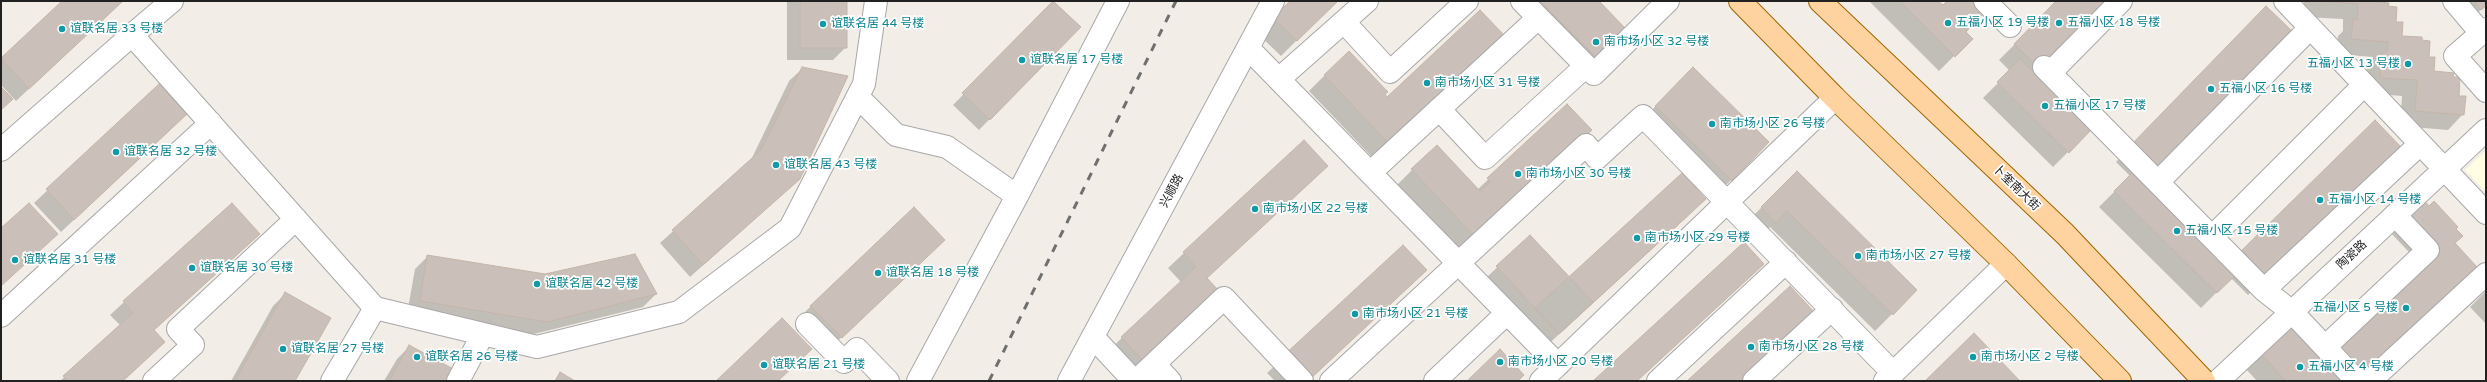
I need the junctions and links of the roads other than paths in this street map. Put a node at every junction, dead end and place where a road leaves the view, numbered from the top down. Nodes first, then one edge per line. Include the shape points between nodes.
1 (172, 1) edge
2 (1118, 1) edge
3 (1273, 1) edge
4 (1367, 1) edge
5 (1468, 1) edge
6 (1522, 1) edge
7 (1668, 1) edge
8 (1740, 1) edge
9 (1820, 1) edge
10 (1984, 1) edge
11 (2122, 1) edge
12 (2285, 1) edge
13 (2454, 1) edge
14 (879, 4) edge
15 (1538, 18) junction
16 (1344, 22) junction
17 (2010, 26) dead end
18 (2310, 28) junction
19 (2484, 31) edge
20 (132, 35) junction
21 (1249, 49) junction
22 (1586, 66) junction
23 (1279, 80) junction
24 (2364, 85) junction
25 (2486, 91) edge
26 (858, 96) junction
27 (1835, 98) junction
28 (1439, 109) junction
29 (211, 123) junction
30 (2486, 130) edge
31 (2420, 144) junction
32 (1, 150) edge
33 (2444, 169) junction
34 (1370, 173) junction
35 (2158, 182) junction
36 (1017, 196) junction
37 (1728, 201) junction
38 (2486, 213) edge
39 (2395, 216) junction
40 (296, 220) junction
41 (2212, 237) junction
42 (1786, 262) junction
43 (1458, 263) junction
44 (2006, 264) junction
45 (2486, 274) edge
46 (2264, 290) junction
47 (375, 308) junction
48 (1832, 309) junction
49 (2292, 312) junction
50 (1507, 313) junction
51 (1, 316) edge
52 (807, 324) dead end
53 (483, 334) junction
54 (1093, 337) junction
55 (2325, 347) junction
56 (1154, 364) junction
57 (1558, 365) junction
58 (1889, 377) edge
59 (1298, 379) edge
60 (154, 381) edge
61 (332, 381) edge
62 (458, 381) edge
63 (888, 381) edge
64 (918, 381) edge
65 (1069, 381) edge
66 (1135, 381) edge
67 (1170, 381) edge
68 (1331, 381) edge
69 (1435, 381) edge
70 (1541, 381) edge
71 (1658, 381) edge
72 (1754, 381) edge
73 (2120, 381) edge
74 (2204, 381) edge
75 (2218, 381) edge
76 (2357, 381) edge
77 (2370, 381) edge

1 - 20 street
2 - 36 street
3 - 21 street, 兴顺路
4 - 16 street
5 - 16 street via 1390,72
6 - 15 street
7 - 22 street via 1594,74
8 - 27 main road
9 - 74 main road, 卜奎南大街 via 2065,234
10 - 17 street
11 - 35 street via 2047,70
12 - 18 street
13 - 19 street
14 - 26 street via 864,84
15 - 22 street
15 - 28 street
16 - 23 street
18 - 24 street
18 - 35 street
19 - 25 street via 2455,56
20 - 29 street
20 - 32 street
21 - 23 street
21 - 54 street, 兴顺路
22 - 28 street via 1485,158
23 - 34 street
24 - 31 street
24 - 41 street
26 - 36 street via 896,135 947,148
26 - 53 street via 790,228 679,312 537,347
27 - 37 street
27 - 44 main road
28 - 34 street
29 - 40 street
29 - 51 street
30 - 33 street, 陶瓷路
31 - 33 street
31 - 46 street
33 - 38 street
33 - 39 street, 陶瓷路
34 - 43 street
35 - 41 street
36 - 64 street
37 - 42 street
37 - 43 street via 1643,116 1598,158 1586,145
37 - 57 street
39 - 49 street, 陶瓷路
39 - 55 street via 2428,250
40 - 47 street
40 - 60 street via 178,329 193,345
41 - 46 street
42 - 48 street
42 - 71 street
43 - 50 street
43 - 68 street
44 - 58 street
44 - 73 main road
45 - 77 street
46 - 49 street
47 - 53 street
47 - 61 street
48 - 58 street
48 - 72 street
49 - 55 street
49 - 75 street, 陶瓷路
50 - 57 street
50 - 69 street
52 - 63 street via 844,362 857,349
53 - 62 street
54 - 65 street, 兴顺路
54 - 66 street
55 - 76 street
56 - 59 street via 1224,298
56 - 66 street
56 - 67 street
57 - 70 street

